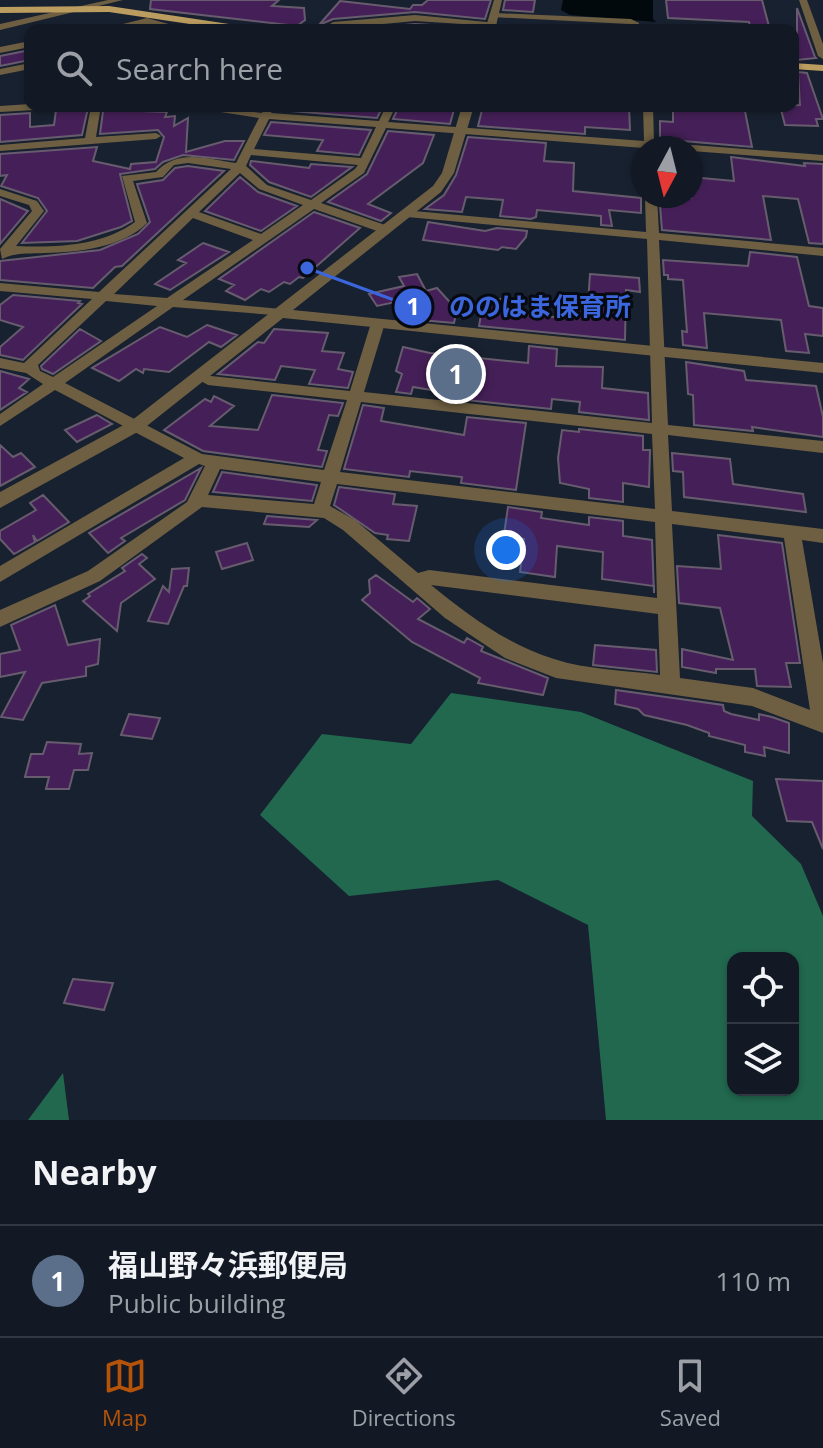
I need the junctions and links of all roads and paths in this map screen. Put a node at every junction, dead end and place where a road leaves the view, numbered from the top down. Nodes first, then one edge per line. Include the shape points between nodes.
1 (119, 0) edge
2 (498, 0) edge
3 (803, 0) edge
4 (416, 6) dead end
5 (3, 7) edge
6 (91, 8) junction
7 (410, 18) junction
8 (40, 19) junction
9 (493, 23) edge
10 (45, 24) edge
11 (132, 24) edge
12 (160, 24) edge
13 (206, 24) edge
14 (344, 24) edge
15 (408, 24) edge
16 (634, 24) edge
17 (0, 27) edge
18 (24, 45) edge
19 (0, 50) edge
20 (823, 56) edge
21 (799, 66) edge
22 (24, 67) edge
23 (823, 68) edge
24 (0, 72) edge
25 (24, 108) edge
26 (0, 109) edge
27 (95, 112) edge
28 (268, 112) edge
29 (276, 112) edge
30 (388, 112) edge
31 (466, 112) edge
32 (648, 112) edge
33 (383, 125) junction
34 (461, 131) junction
35 (156, 136) dead end
36 (649, 136) edge
37 (90, 142) junction
38 (631, 145) edge
39 (0, 148) edge
40 (703, 150) edge
41 (248, 152) junction
42 (823, 158) edge
43 (366, 162) junction
44 (240, 167) junction
45 (0, 192) edge
46 (313, 204) junction
47 (652, 208) edge
48 (192, 213) junction
49 (407, 213) junction
50 (384, 229) junction
51 (653, 237) junction
52 (263, 239) junction
53 (823, 252) edge
54 (4, 254) edge
55 (1, 288) edge
56 (103, 296) junction
57 (170, 302) junction
58 (281, 313) junction
59 (378, 323) junction
60 (657, 350) junction
61 (0, 363) edge
62 (823, 368) edge
63 (31, 369) junction
64 (199, 376) junction
65 (54, 384) junction
66 (355, 396) junction
67 (0, 421) edge
68 (137, 425) junction
69 (660, 429) junction
70 (823, 447) edge
71 (197, 458) junction
72 (215, 463) junction
73 (330, 477) junction
74 (197, 500) junction
75 (0, 501) edge
76 (320, 511) junction
77 (663, 516) junction
78 (792, 532) junction
79 (823, 536) edge
80 (0, 575) edge
81 (416, 581) junction
82 (665, 607) junction
83 (0, 619) edge
84 (817, 658) edge
85 (670, 683) junction
86 (822, 722) edge

1 - 6 street
2 - 9 street
3 - 20 street
4 - 7 street
5 - 6 main road
6 - 8 street
6 - 13 main road
7 - 9 street
7 - 14 street
7 - 15 street
8 - 10 street
8 - 17 street
9 - 16 street
11 - 12 street
18 - 19 street
21 - 23 main road
22 - 24 street
25 - 26 street
27 - 37 street
28 - 41 street
29 - 33 street
30 - 33 street
31 - 34 street
32 - 36 street
33 - 34 street
33 - 43 street
34 - 38 street
34 - 49 street via 442,183
35 - 37 street
37 - 39 street
40 - 42 street
41 - 43 street
41 - 44 street
43 - 46 street
44 - 46 street via 263,187
44 - 48 street
44 - 54 street via 188,160 171,162 159,175 126,178 141,223 129,235
45 - 54 street via 33,203 38,211
46 - 50 street
46 - 52 street
47 - 51 street
48 - 52 street
48 - 56 street
49 - 50 street
49 - 51 street
50 - 58 street
51 - 53 street
51 - 60 street
52 - 57 street
55 - 56 street
56 - 57 street
56 - 63 street
57 - 58 street
57 - 65 street
58 - 59 street
58 - 64 street
59 - 60 street
59 - 66 street
60 - 62 street
60 - 69 street
61 - 63 street
63 - 65 street
64 - 66 street
64 - 68 street
65 - 67 street
65 - 68 street
66 - 69 street
66 - 73 street
68 - 71 street
68 - 75 street
69 - 70 street
69 - 77 street
71 - 72 street
71 - 80 street
72 - 73 street
72 - 74 street
73 - 76 street
73 - 77 street
74 - 76 street
74 - 83 street via 94,576
76 - 81 street via 349,525
77 - 78 street
77 - 82 street
78 - 79 street
78 - 84 street
81 - 82 street via 429,577
81 - 85 street via 452,613 512,652 556,669
82 - 85 street
84 - 86 street
85 - 86 street via 753,697

